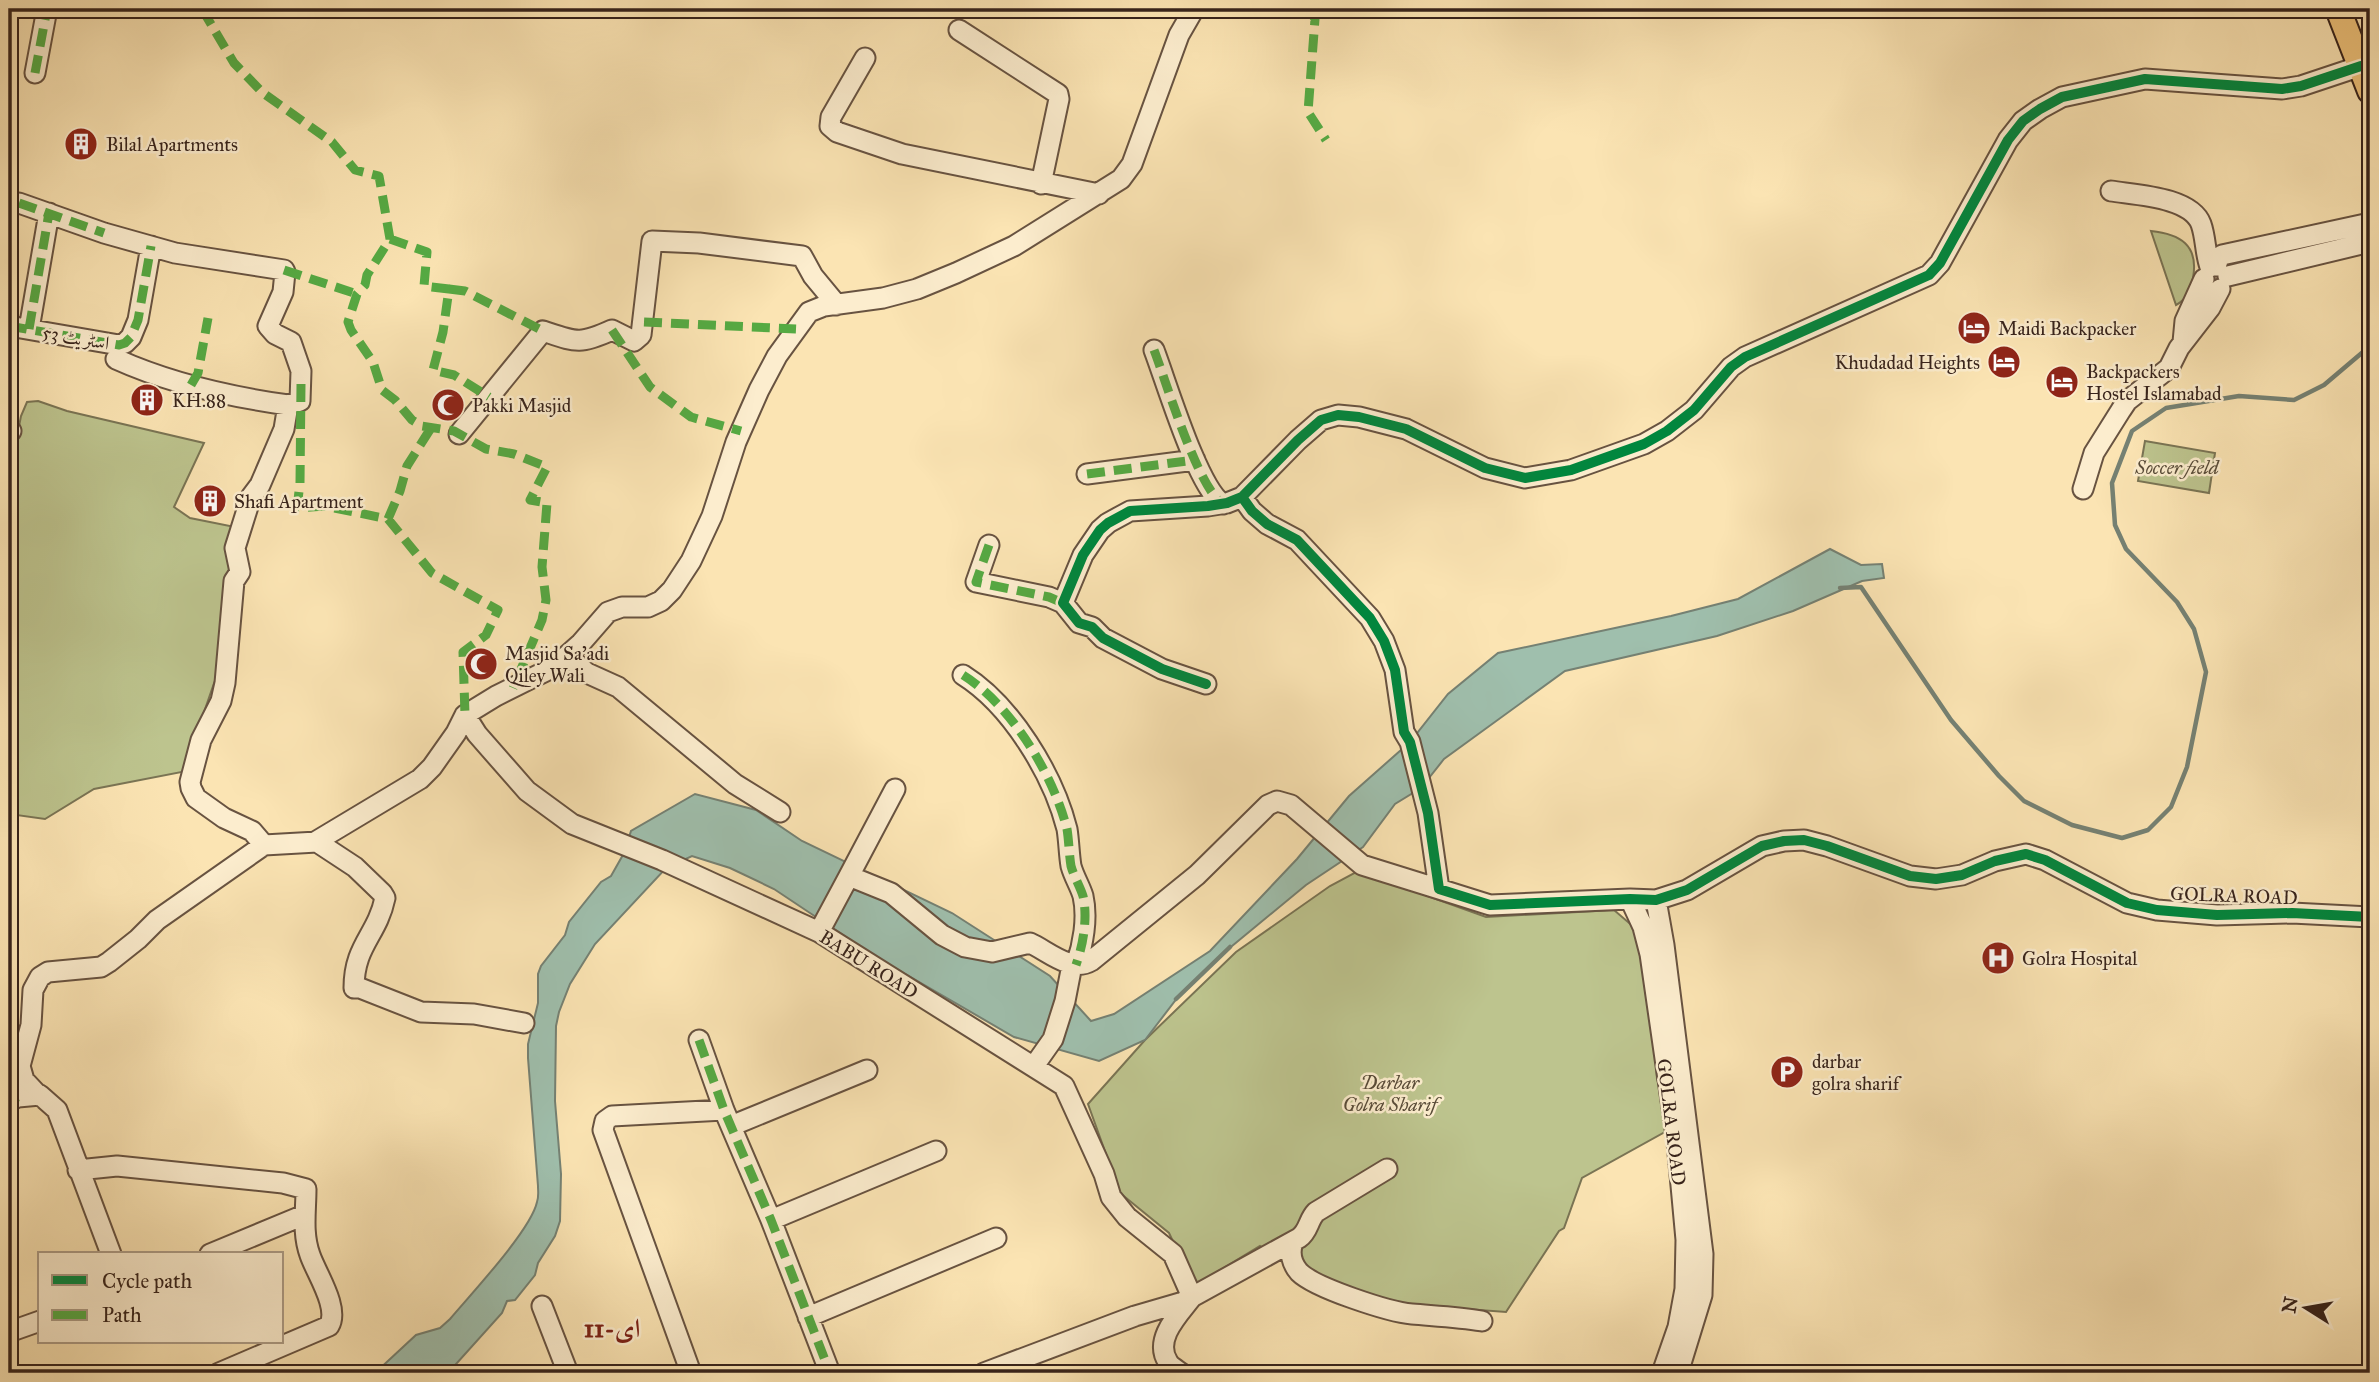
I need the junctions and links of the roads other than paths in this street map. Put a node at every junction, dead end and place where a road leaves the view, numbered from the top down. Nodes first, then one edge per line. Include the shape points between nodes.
1 (47, 9) edge
2 (1194, 9) edge
3 (2338, 9) edge
4 (959, 30) dead end
5 (865, 58) dead end
6 (2365, 64) edge
7 (34, 73) dead end
8 (2370, 91) edge
9 (1041, 184) junction
10 (2111, 191) dead end
11 (1099, 194) junction
12 (19, 203) dead end
13 (49, 214) junction
14 (2370, 223) edge
15 (2370, 242) edge
16 (151, 246) junction
17 (2216, 275) junction
18 (837, 305) junction
19 (9, 326) edge
20 (29, 328) junction
21 (1154, 350) dead end
22 (116, 359) dead end
23 (288, 405) junction
24 (459, 434) dead end
25 (1195, 460) junction
26 (1087, 474) dead end
27 (2083, 489) dead end
28 (1242, 497) junction
29 (1223, 504) junction
30 (989, 545) dead end
31 (1063, 603) junction
32 (568, 657) junction
33 (963, 675) dead end
34 (1206, 684) dead end
35 (465, 715) junction
36 (895, 789) dead end
37 (780, 812) dead end
38 (315, 842) junction
39 (264, 845) junction
40 (846, 882) junction
41 (1438, 889) junction
42 (1630, 899) junction
43 (1656, 900) junction
44 (2370, 917) edge
45 (819, 932) junction
46 (1074, 965) junction
47 (524, 1023) dead end
48 (699, 1040) dead end
49 (1034, 1066) junction
50 (867, 1070) dead end
51 (39, 1096) junction
52 (9, 1101) edge
53 (727, 1118) junction
54 (936, 1152) dead end
55 (1387, 1169) dead end
56 (78, 1170) junction
57 (304, 1215) junction
58 (771, 1220) junction
59 (996, 1238) dead end
60 (1293, 1242) junction
61 (110, 1252) edge
62 (215, 1252) edge
63 (1192, 1297) junction
64 (541, 1306) dead end
65 (808, 1317) junction
66 (1482, 1321) dead end
67 (38, 1322) edge
68 (9, 1332) edge
69 (225, 1372) edge
70 (568, 1373) edge
71 (691, 1373) edge
72 (830, 1373) edge
73 (984, 1373) edge
74 (1181, 1373) edge
75 (1662, 1373) edge
76 (1678, 1373) edge

1 - 7 street
2 - 11 street via 1178,35 1132,164 1121,179
3 - 6 main road
4 - 9 street via 1058,93
5 - 9 street via 831,117 830,126 837,132 902,154
6 - 8 main road
6 - 28 street via 2283,89 2145,79 2062,97 2024,121 2008,140 1929,275 1745,357 1694,410 1667,431 1622,453 1571,470 1525,478 1485,468 1406,429 1338,415 1321,420 1297,440
9 - 11 street
10 - 17 street via 2181,204 2192,211 2202,226
11 - 18 street via 1014,246 956,273 917,289
12 - 13 street
13 - 16 street
13 - 20 street
14 - 17 street via 2222,256
15 - 17 street
16 - 20 street, اسٹریٹ 53 via 138,320 125,343
16 - 23 street via 284,270 283,292 268,326 291,342 299,363 300,401
17 - 27 street via 2185,321 2183,343 2165,372 2121,410 2094,453
18 - 24 street via 802,256 652,241 641,335 634,341 612,330 577,342 542,331
18 - 32 street via 809,312 777,356 741,430 700,543 672,590 648,607 608,612
19 - 20 street, اسٹریٹ 53
21 - 25 street
22 - 23 street via 191,385
23 - 39 street via 284,429 251,497 235,548 240,572 234,581 225,682 190,782 196,798 252,831
25 - 26 street
25 - 29 street via 1213,495
28 - 29 street
28 - 41 street via 1267,524 1297,540 1370,618 1389,652 1404,732 1430,826
29 - 31 street via 1140,510 1116,517 1100,530 1083,555
30 - 31 street via 976,582
31 - 34 street via 1079,623 1103,638
32 - 35 street
32 - 37 street via 587,673 618,687 734,784
33 - 46 street via 1017,726 1066,825 1072,869 1083,898 1083,938
35 - 38 street via 420,779
35 - 45 street, BABU ROAD via 527,791 572,824
36 - 40 street
38 - 39 street
38 - 47 street via 355,867 385,898 378,922 355,963 354,988 421,1012 474,1014
39 - 51 street via 157,920 101,967 48,972 40,977 31,999 31,1025 20,1066 24,1080
40 - 45 street
40 - 46 street via 891,893 942,935 965,947 992,952 1024,942
41 - 42 street via 1490,905
41 - 46 street via 1362,865 1291,805 1272,802 1172,896 1091,961
42 - 43 street, GOLRA ROAD
42 - 75 street, GOLRA ROAD via 1650,954 1686,1240 1685,1289
43 - 44 street, GOLRA ROAD via 1687,890 1762,846 1804,840 1910,876 1936,878 1962,875 2026,854 2127,903 2157,910
43 - 76 street, GOLRA ROAD via 1703,1254 1702,1295
45 - 49 street, BABU ROAD
46 - 49 street via 1053,1039
48 - 53 street
49 - 63 street, BABU ROAD via 1064,1086 1111,1197 1127,1217 1173,1254
50 - 53 street
51 - 52 street
51 - 56 street via 57,1110
53 - 58 street
53 - 71 street via 612,1116 603,1129
54 - 58 street
55 - 60 street via 1316,1212 1306,1234
56 - 57 street via 117,1167 283,1183 306,1189
56 - 61 street
57 - 62 street
57 - 69 street via 309,1252 334,1314 332,1321
58 - 65 street
59 - 65 street
60 - 63 street
60 - 66 street via 1290,1255 1298,1272 1332,1289 1391,1310
63 - 73 street
63 - 74 street via 1168,1329 1163,1344 1168,1363
64 - 70 street
65 - 72 street
67 - 68 street

